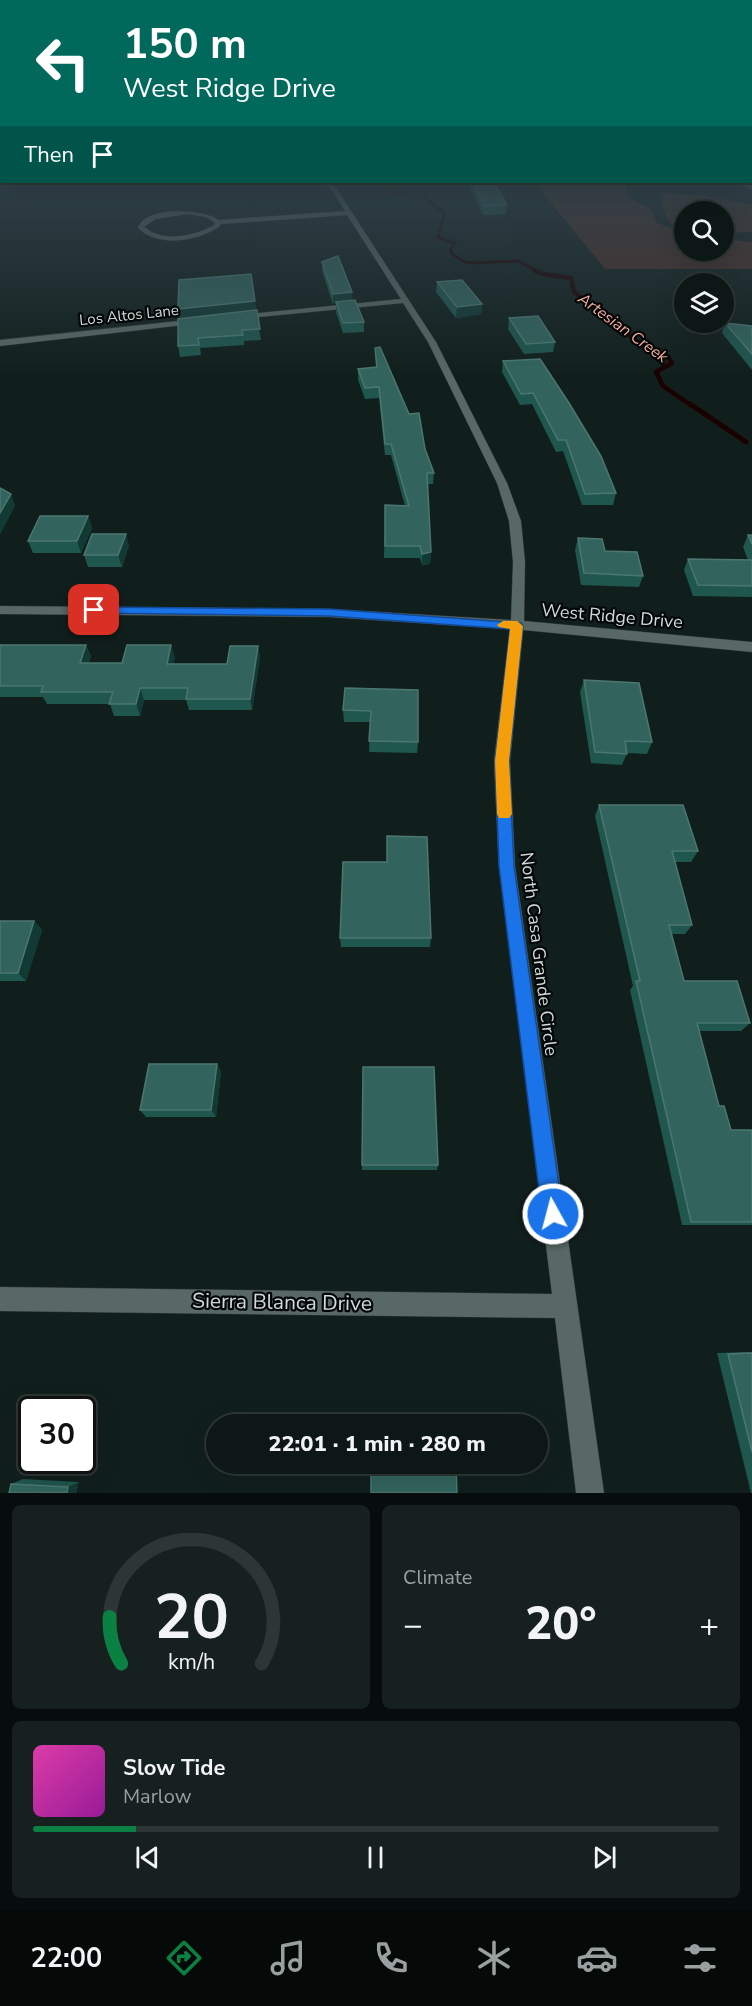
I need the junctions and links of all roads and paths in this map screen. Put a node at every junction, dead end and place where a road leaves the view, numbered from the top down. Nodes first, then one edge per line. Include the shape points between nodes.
1 (165, 237) edge
2 (182, 237) edge
3 (364, 237) edge
4 (404, 301) junction
5 (225, 319) edge
6 (213, 320) edge
7 (0, 343) edge
8 (0, 610) edge
9 (517, 626) junction
10 (752, 647) edge
11 (0, 1299) edge
12 (565, 1306) junction
13 (590, 1493) edge

1 - 2 street
3 - 4 street, North Casa Grande Circle
4 - 5 street
4 - 9 street, North Casa Grande Circle via 433,344 508,502 519,562
6 - 7 street, Los Altos Lane
8 - 9 street, West Ridge Drive via 329,613
9 - 10 street, West Ridge Drive
9 - 12 street, North Casa Grande Circle via 502,761 507,866
11 - 12 street, Sierra Blanca Drive
12 - 13 street, North Casa Grande Circle

